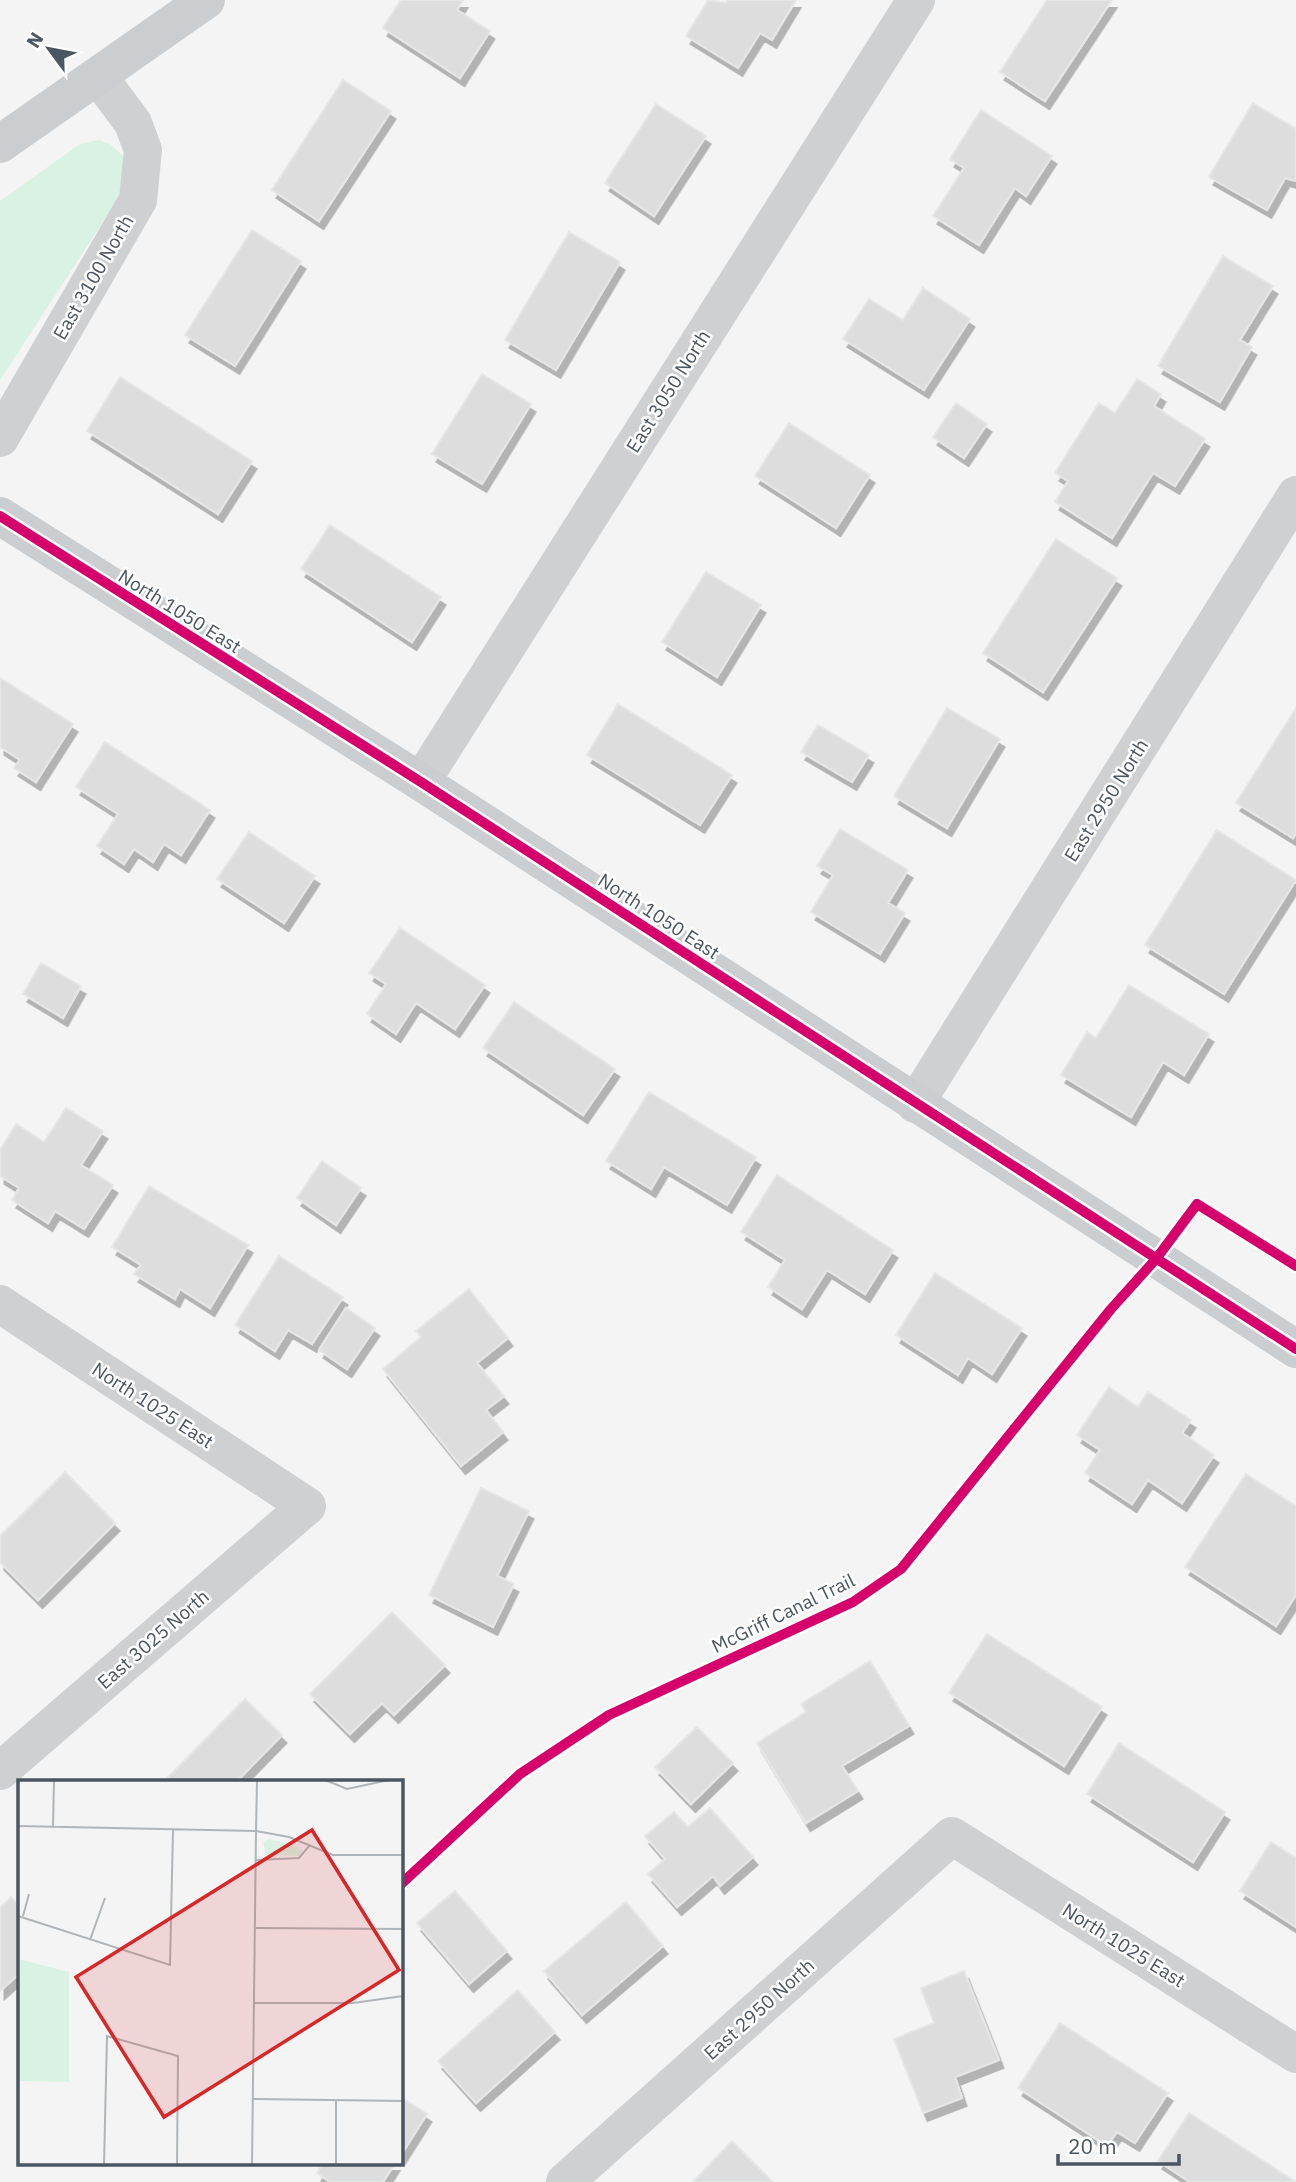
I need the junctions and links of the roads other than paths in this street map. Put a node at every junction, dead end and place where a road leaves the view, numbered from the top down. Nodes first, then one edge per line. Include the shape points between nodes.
1 (206, 0) edge
2 (916, 0) edge
3 (98, 76) junction
4 (0, 144) edge
5 (0, 438) edge
6 (1296, 495) edge
7 (0, 516) edge
8 (421, 782) junction
9 (915, 1104) junction
10 (0, 1304) edge
11 (1296, 1349) edge
12 (307, 1506) joint
13 (0, 1771) edge
14 (952, 1836) joint
15 (1296, 2054) edge
16 (565, 2182) edge

1 - 3 main road
2 - 8 street, East 3050 North
3 - 4 main road
3 - 5 street, East 3100 North via 132,122 143,150 138,200
6 - 9 street, East 2950 North
7 - 8 main road, North 1050 East
8 - 9 main road, North 1050 East
9 - 11 main road, North 1050 East
10 - 12 street, North 1025 East
12 - 13 street, East 3025 North
14 - 15 street, North 1025 East
14 - 16 street, East 2950 North

